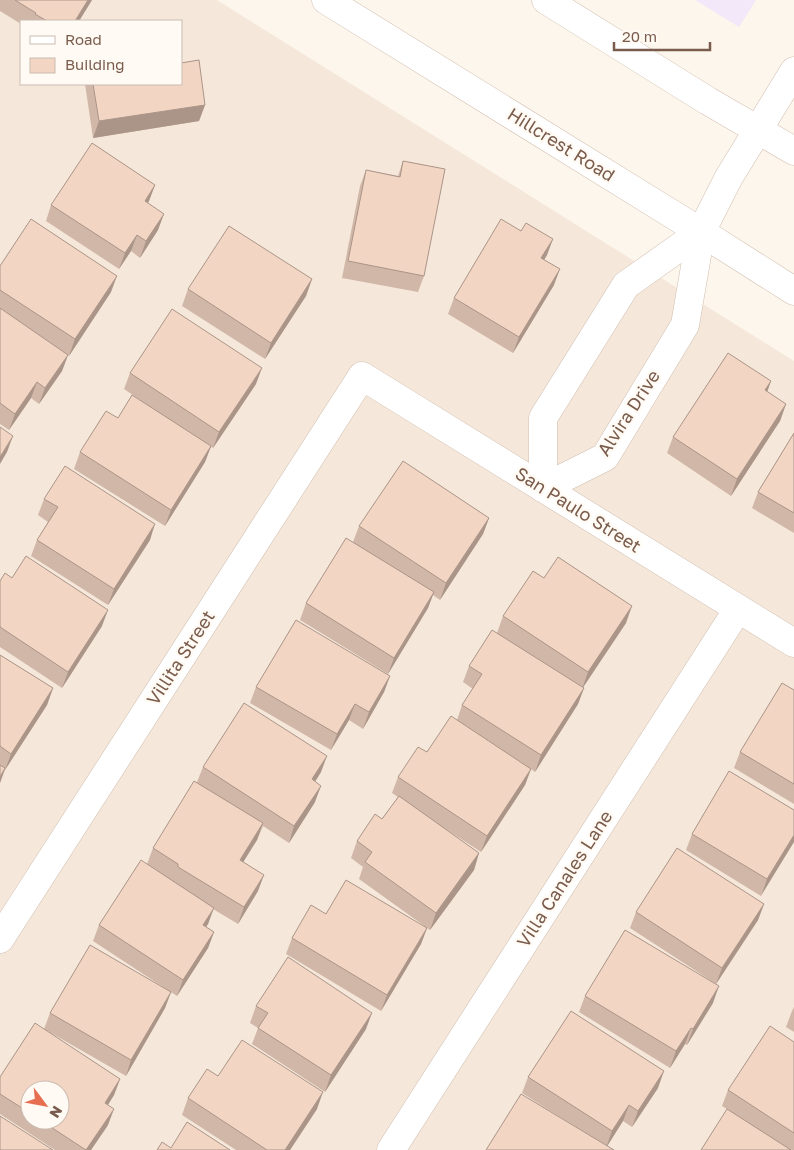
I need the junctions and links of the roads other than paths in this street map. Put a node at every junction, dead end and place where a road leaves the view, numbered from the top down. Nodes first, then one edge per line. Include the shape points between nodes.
1 (326, 0) edge
2 (546, 0) edge
3 (794, 71) edge
4 (758, 129) junction
5 (794, 151) edge
6 (701, 232) junction
7 (794, 291) edge
8 (362, 376) joint
9 (543, 488) junction
10 (738, 609) junction
11 (794, 643) edge
12 (0, 939) edge
13 (391, 1150) edge

1 - 6 street, Hillcrest Road
2 - 4 street
3 - 4 street, Alvira Drive
4 - 5 street
4 - 6 street, Alvira Drive via 729,176
6 - 7 street, Hillcrest Road
6 - 9 street, Alvira Drive via 685,325 605,457
6 - 9 street, Alvira Drive via 626,284 542,418
8 - 9 street, San Paulo Street
8 - 12 street, Villita Street
9 - 10 street, San Paulo Street
10 - 11 street, San Paulo Street
10 - 13 street, Villa Canales Lane

